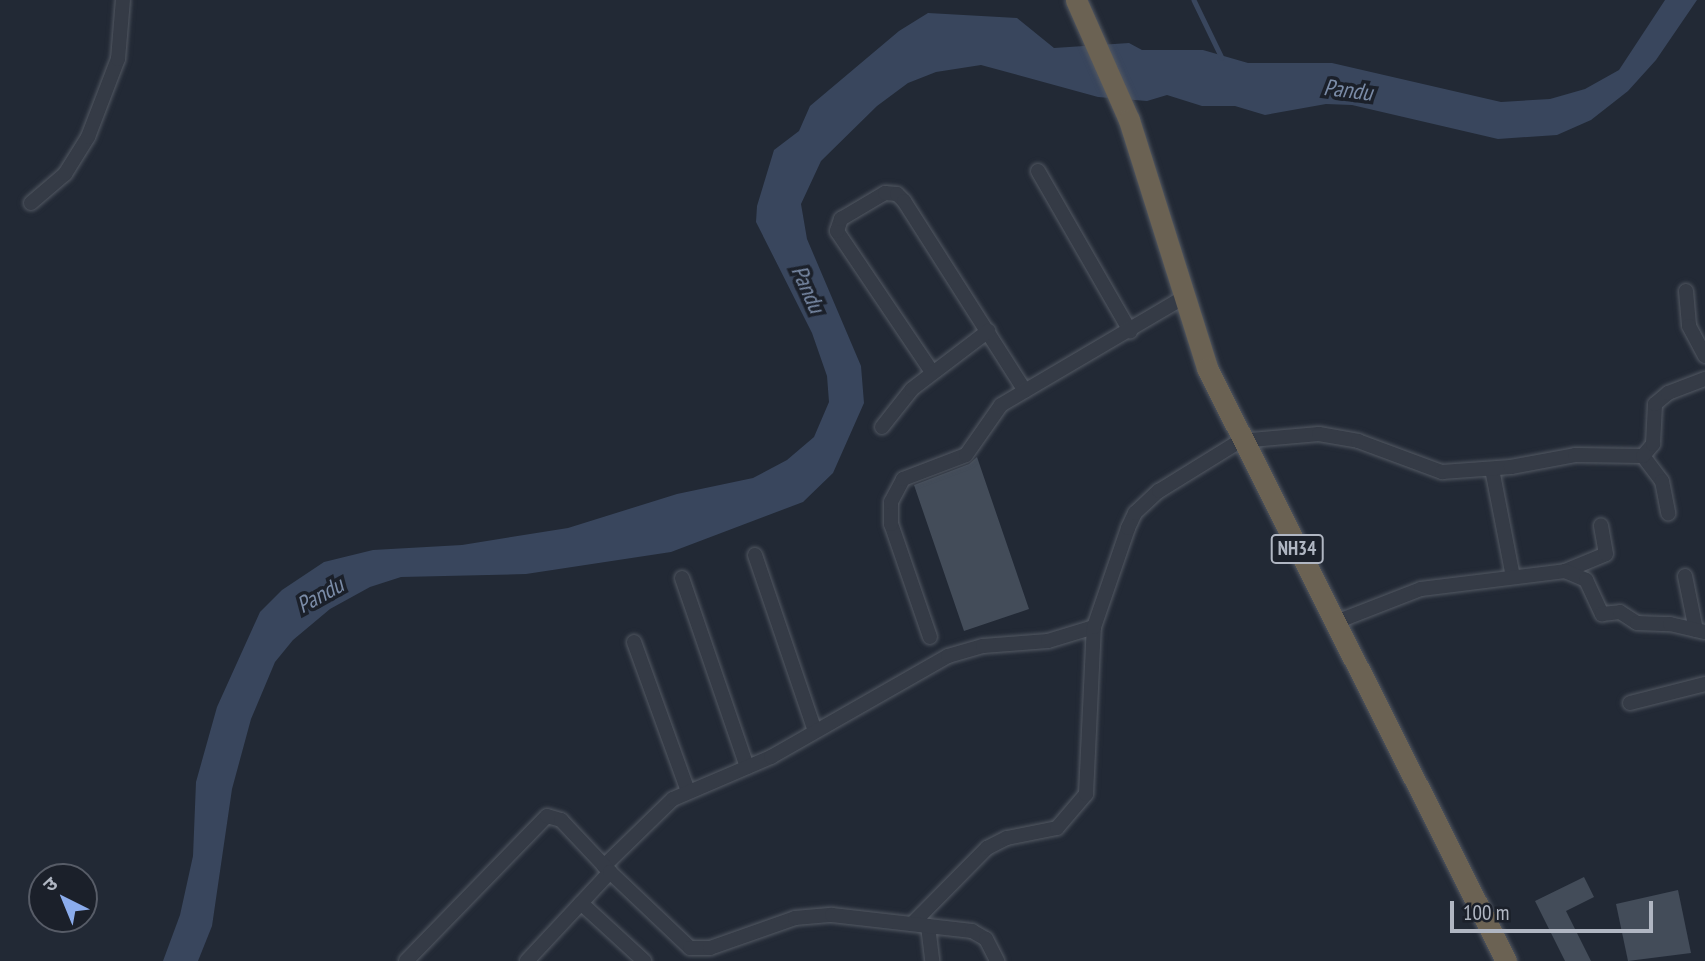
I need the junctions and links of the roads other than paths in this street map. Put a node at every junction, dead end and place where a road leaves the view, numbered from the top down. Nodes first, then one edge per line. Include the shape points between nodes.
1 (123, 0) edge
2 (1077, 3) edge
3 (1038, 172) dead end
4 (31, 203) dead end
5 (1686, 291) dead end
6 (1183, 298) junction
7 (988, 331) junction
8 (1130, 331) junction
9 (1705, 356) edge
10 (932, 372) junction
11 (1705, 379) edge
12 (1025, 391) junction
13 (882, 427) dead end
14 (1240, 441) junction
15 (1643, 456) junction
16 (1492, 469) junction
17 (1668, 513) dead end
18 (1601, 525) dead end
19 (755, 555) dead end
20 (1565, 570) junction
21 (1685, 576) dead end
22 (1513, 577) junction
23 (682, 578) dead end
24 (1336, 621) junction
25 (1094, 627) junction
26 (1700, 631) edge
27 (930, 637) dead end
28 (634, 642) dead end
29 (1705, 684) edge
30 (1630, 704) dead end
31 (815, 731) junction
32 (747, 767) junction
33 (688, 791) junction
34 (607, 869) junction
35 (582, 903) junction
36 (912, 924) junction
37 (928, 926) junction
38 (688, 954) edge
39 (406, 961) edge
40 (527, 961) edge
41 (644, 961) edge
42 (932, 961) edge
43 (997, 961) edge
44 (1506, 961) edge

1 - 4 street via 118,60 88,137 65,174
2 - 6 highway, NH34 via 1129,120
3 - 8 street
5 - 9 street via 1689,326
6 - 8 street
6 - 14 highway, NH34 via 1207,368
7 - 10 street
7 - 10 street via 897,194 885,193 841,219 839,237
7 - 12 street
8 - 12 street
10 - 13 street
11 - 15 street via 1668,393 1655,404 1653,444
12 - 27 street via 995,411 966,455 903,479 891,502 891,524
14 - 16 street via 1320,435 1358,441 1442,472
14 - 24 highway, NH34
14 - 25 street via 1159,491 1135,513
15 - 16 street via 1575,455
15 - 17 street via 1662,481
16 - 22 street
18 - 20 street via 1606,554
19 - 31 street
20 - 22 street
20 - 26 street via 1586,580 1602,614 1620,612 1637,623
21 - 26 street
22 - 24 street via 1421,589
23 - 32 street
24 - 44 highway, NH34
25 - 31 street via 1048,641 983,646 948,656
25 - 36 street via 1086,794 1057,828 1007,838 987,848
28 - 33 street
29 - 30 street
31 - 32 street
32 - 33 street
33 - 34 street via 664,806
34 - 35 street
34 - 38 street
34 - 39 street via 561,821 547,816
35 - 40 street
35 - 41 street
36 - 37 street
36 - 38 street via 807,916
37 - 42 street
37 - 43 street via 981,934

